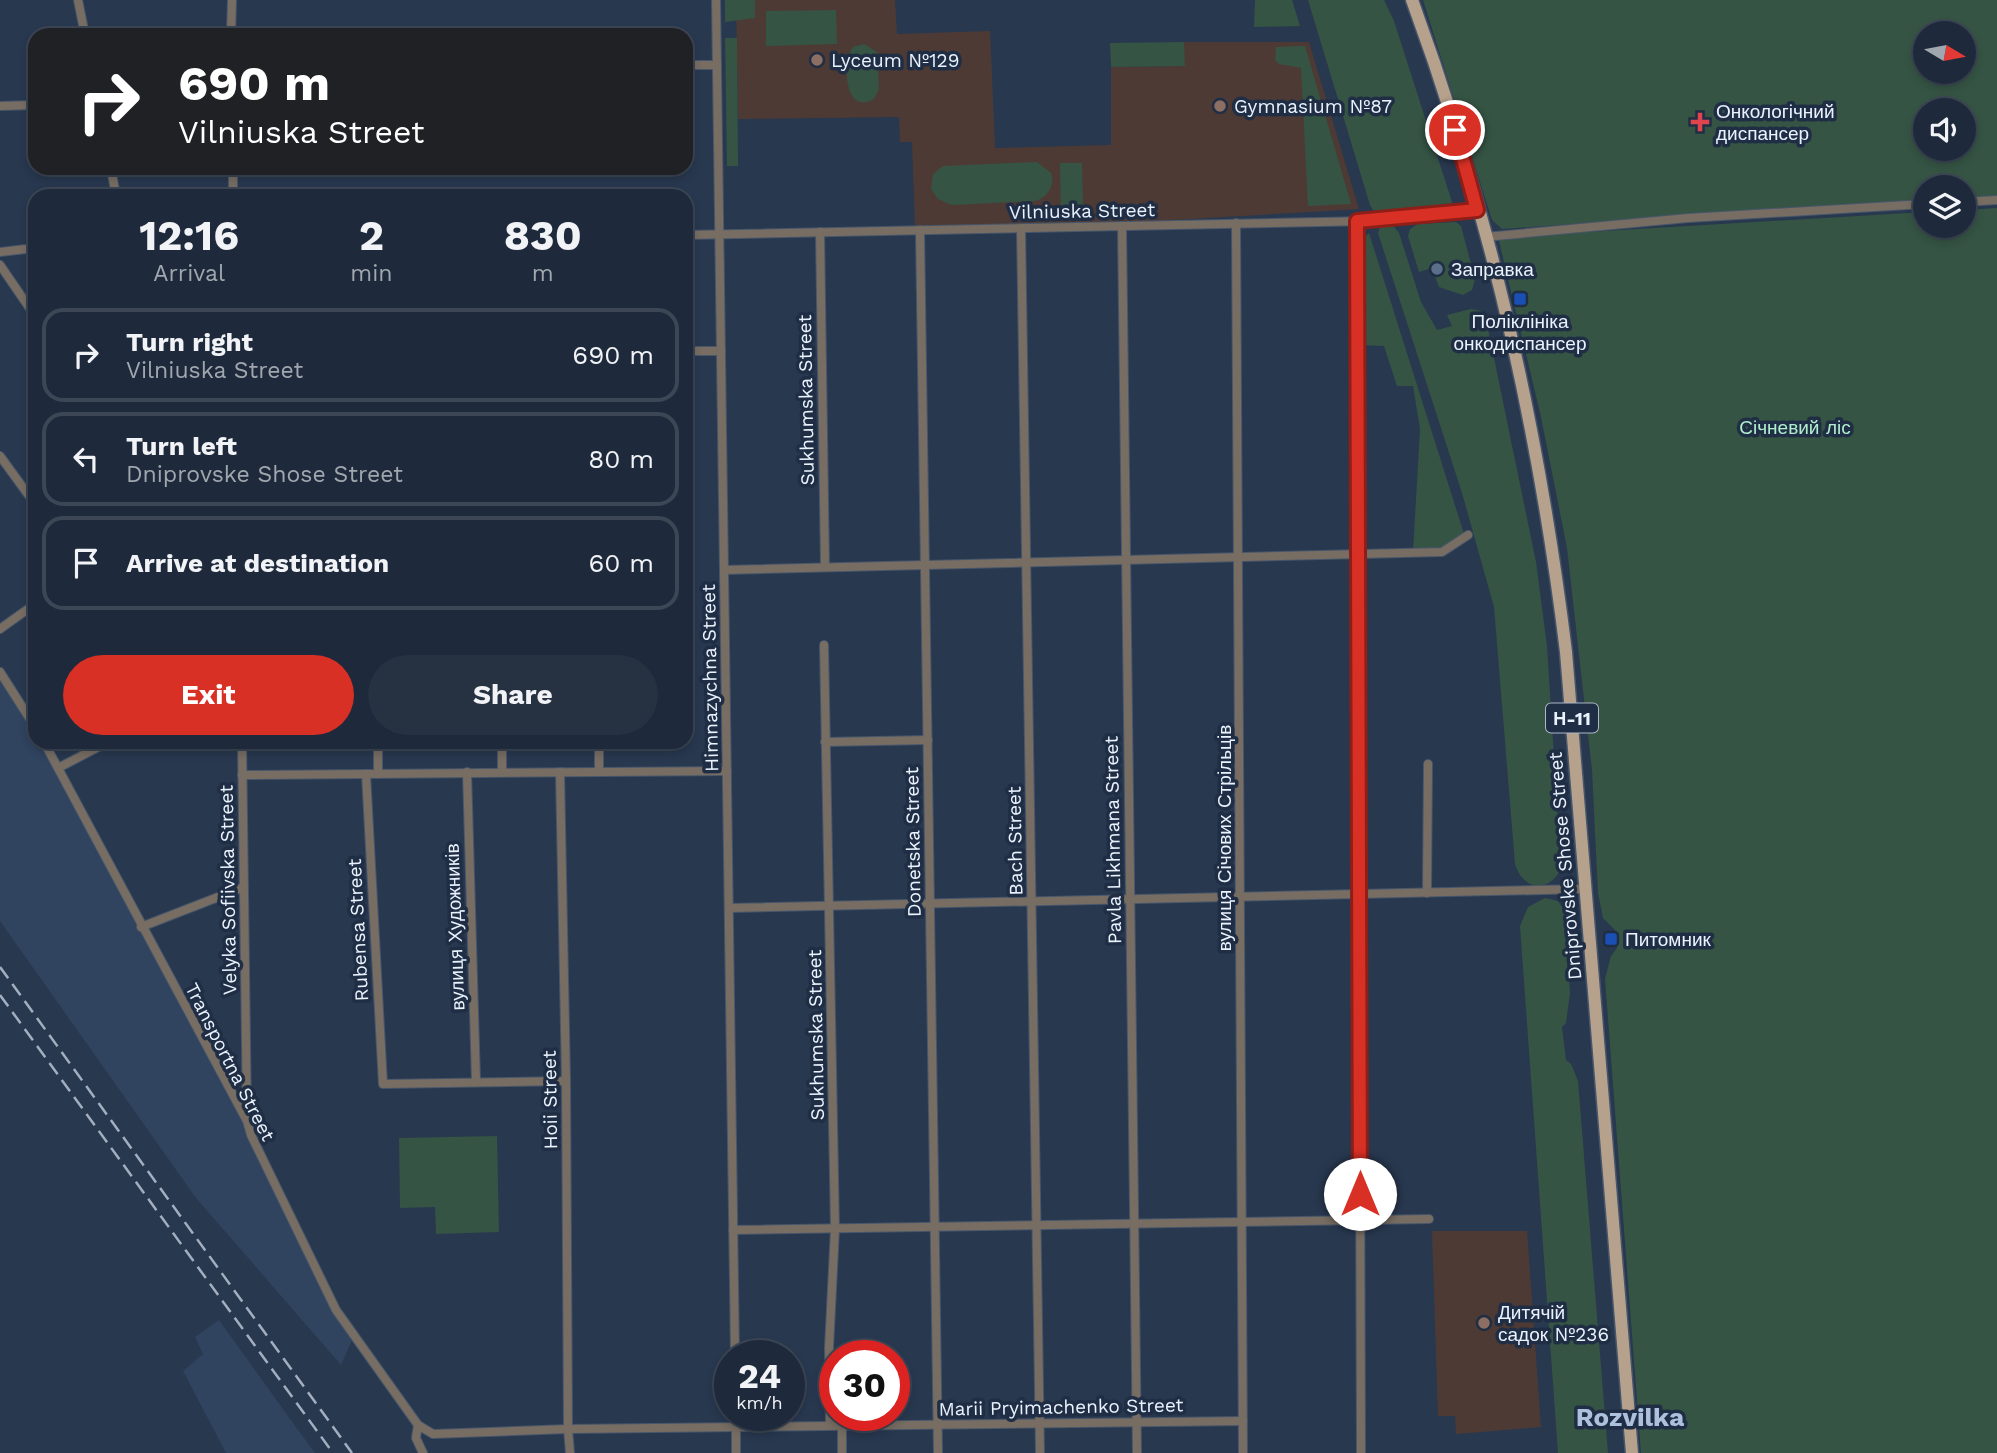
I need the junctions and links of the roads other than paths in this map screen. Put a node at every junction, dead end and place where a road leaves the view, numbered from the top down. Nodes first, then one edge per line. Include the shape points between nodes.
1 (78, 0) edge
2 (231, 0) edge
3 (716, 0) edge
4 (1412, 0) edge
5 (84, 28) edge
6 (231, 28) edge
7 (693, 65) edge
8 (717, 65) junction
9 (28, 105) edge
10 (0, 106) edge
11 (1997, 200) edge
12 (1976, 201) edge
13 (1913, 205) edge
14 (1477, 210) junction
15 (1357, 221) junction
16 (1236, 223) junction
17 (1122, 226) junction
18 (1021, 228) junction
19 (920, 230) junction
20 (820, 232) junction
21 (720, 234) junction
22 (693, 235) edge
23 (1485, 237) junction
24 (28, 249) edge
25 (0, 251) edge
26 (0, 265) edge
27 (28, 306) edge
28 (693, 351) edge
29 (721, 351) junction
30 (0, 456) edge
31 (28, 494) edge
32 (1468, 535) dead end
33 (1358, 554) junction
34 (1238, 557) junction
35 (1126, 560) junction
36 (1026, 562) junction
37 (925, 565) junction
38 (825, 568) junction
39 (724, 570) junction
40 (28, 609) edge
41 (0, 629) edge
42 (824, 645) dead end
43 (0, 671) edge
44 (28, 716) edge
45 (928, 740) junction
46 (825, 742) junction
47 (48, 749) edge
48 (95, 749) edge
49 (242, 749) edge
50 (378, 749) edge
51 (502, 749) edge
52 (599, 749) edge
53 (1428, 764) dead end
54 (60, 767) junction
55 (599, 771) junction
56 (727, 771) junction
57 (467, 772) junction
58 (502, 772) junction
59 (560, 772) junction
60 (366, 774) junction
61 (378, 774) junction
62 (242, 775) junction
63 (244, 887) junction
64 (1586, 889) junction
65 (1427, 893) junction
66 (1359, 894) junction
67 (1240, 897) junction
68 (1130, 899) junction
69 (1031, 901) junction
70 (930, 903) junction
71 (829, 905) junction
72 (729, 908) junction
73 (141, 927) junction
74 (476, 1081) junction
75 (566, 1081) junction
76 (247, 1121) junction
77 (1429, 1219) dead end
78 (1360, 1222) junction
79 (1242, 1223) junction
80 (1134, 1225) junction
81 (1036, 1226) junction
82 (935, 1227) junction
83 (835, 1229) junction
84 (733, 1230) junction
85 (735, 1340) edge
86 (829, 1340) edge
87 (1136, 1421) junction
88 (1243, 1421) junction
89 (1039, 1422) junction
90 (418, 1425) junction
91 (910, 1425) edge
92 (937, 1425) junction
93 (714, 1427) edge
94 (568, 1429) junction
95 (736, 1431) edge
96 (842, 1431) edge
97 (424, 1453) edge
98 (570, 1453) edge
99 (736, 1453) edge
100 (842, 1453) edge
101 (938, 1453) edge
102 (1040, 1453) edge
103 (1137, 1453) edge
104 (1243, 1453) edge
105 (1361, 1453) edge
106 (1632, 1453) edge

1 - 5 street
2 - 6 street
3 - 8 street, Himnazychna Street
4 - 14 main road, Dniprovske Shose Street / Н-11
7 - 8 street
8 - 21 street, Himnazychna Street
9 - 10 street
11 - 12 street
13 - 23 street via 1688,218
14 - 15 street, Vilniuska Street
14 - 23 main road, Dniprovske Shose Street / Н-11
15 - 16 street, Vilniuska Street
15 - 33 street
16 - 17 street, Vilniuska Street
16 - 34 street, вулиця Січових Стрільців
17 - 18 street, Vilniuska Street
17 - 35 street, Pavla Likhmana Street
18 - 19 street, Vilniuska Street
18 - 36 street, Bach Street
19 - 20 street, Vilniuska Street
19 - 37 street, Donetska Street
20 - 21 street, Vilniuska Street
20 - 38 street, Sukhumska Street
21 - 22 street, Vilniuska Street
21 - 29 street, Himnazychna Street
23 - 64 main road, Dniprovske Shose Street / Н-11 via 1555,563
24 - 25 street
26 - 27 street
28 - 29 street
29 - 39 street, Himnazychna Street
30 - 31 street
32 - 33 street via 1442,552
33 - 34 street
33 - 66 street
34 - 35 street
34 - 67 street, вулиця Січових Стрільців
35 - 36 street
35 - 68 street, Pavla Likhmana Street
36 - 37 street
36 - 69 street, Bach Street
37 - 38 street
37 - 45 street, Donetska Street
38 - 39 street
39 - 56 street, Himnazychna Street
40 - 41 street
42 - 46 street, Sukhumska Street
43 - 44 street
45 - 46 street
45 - 70 street, Donetska Street
46 - 71 street, Sukhumska Street
47 - 54 street, Transportna Street
48 - 54 street
49 - 62 street, Velyka Sofiivska Street
50 - 61 street
51 - 58 street
52 - 55 street
53 - 65 street
54 - 73 street, Transportna Street
55 - 56 street
55 - 59 street
56 - 72 street, Himnazychna Street
57 - 58 street
57 - 61 street
57 - 74 street, вулиця Художників
58 - 59 street
59 - 75 street, Hoii Street
60 - 61 street
60 - 62 street
60 - 74 street, Rubensa Street via 383,1084
62 - 63 street, Velyka Sofiivska Street
63 - 73 street
63 - 76 street, Velyka Sofiivska Street
64 - 65 street
64 - 106 main road, Dniprovske Shose Street / Н-11
65 - 66 street
66 - 67 street
66 - 78 street
67 - 68 street
67 - 79 street, вулиця Січових Стрільців
68 - 69 street
68 - 80 street, Pavla Likhmana Street
69 - 70 street
69 - 81 street, Bach Street
70 - 71 street
70 - 82 street, Donetska Street
71 - 72 street
71 - 83 street, Sukhumska Street
72 - 84 street, Himnazychna Street
73 - 76 street, Transportna Street
74 - 75 street
75 - 94 street, Hoii Street
76 - 90 street, Transportna Street via 337,1310
77 - 78 street
78 - 79 street
78 - 105 street
79 - 80 street
79 - 88 street, вулиця Січових Стрільців
80 - 81 street
80 - 87 street, Pavla Likhmana Street
81 - 82 street
81 - 89 street, Bach Street
82 - 83 street
82 - 92 street, Donetska Street
83 - 84 street
83 - 86 street, Sukhumska Street
84 - 85 street, Himnazychna Street
87 - 88 street, Marii Pryimachenko Street
87 - 89 street, Marii Pryimachenko Street
87 - 103 street, Pavla Likhmana Street
88 - 104 street, вулиця Січових Стрільців
89 - 92 street, Marii Pryimachenko Street
89 - 102 street, Bach Street
90 - 94 street via 433,1434
90 - 97 street, Transportna Street via 416,1438
91 - 92 street, Marii Pryimachenko Street
92 - 101 street, Donetska Street
93 - 94 street, Marii Pryimachenko Street
94 - 98 street
95 - 99 street
96 - 100 street

